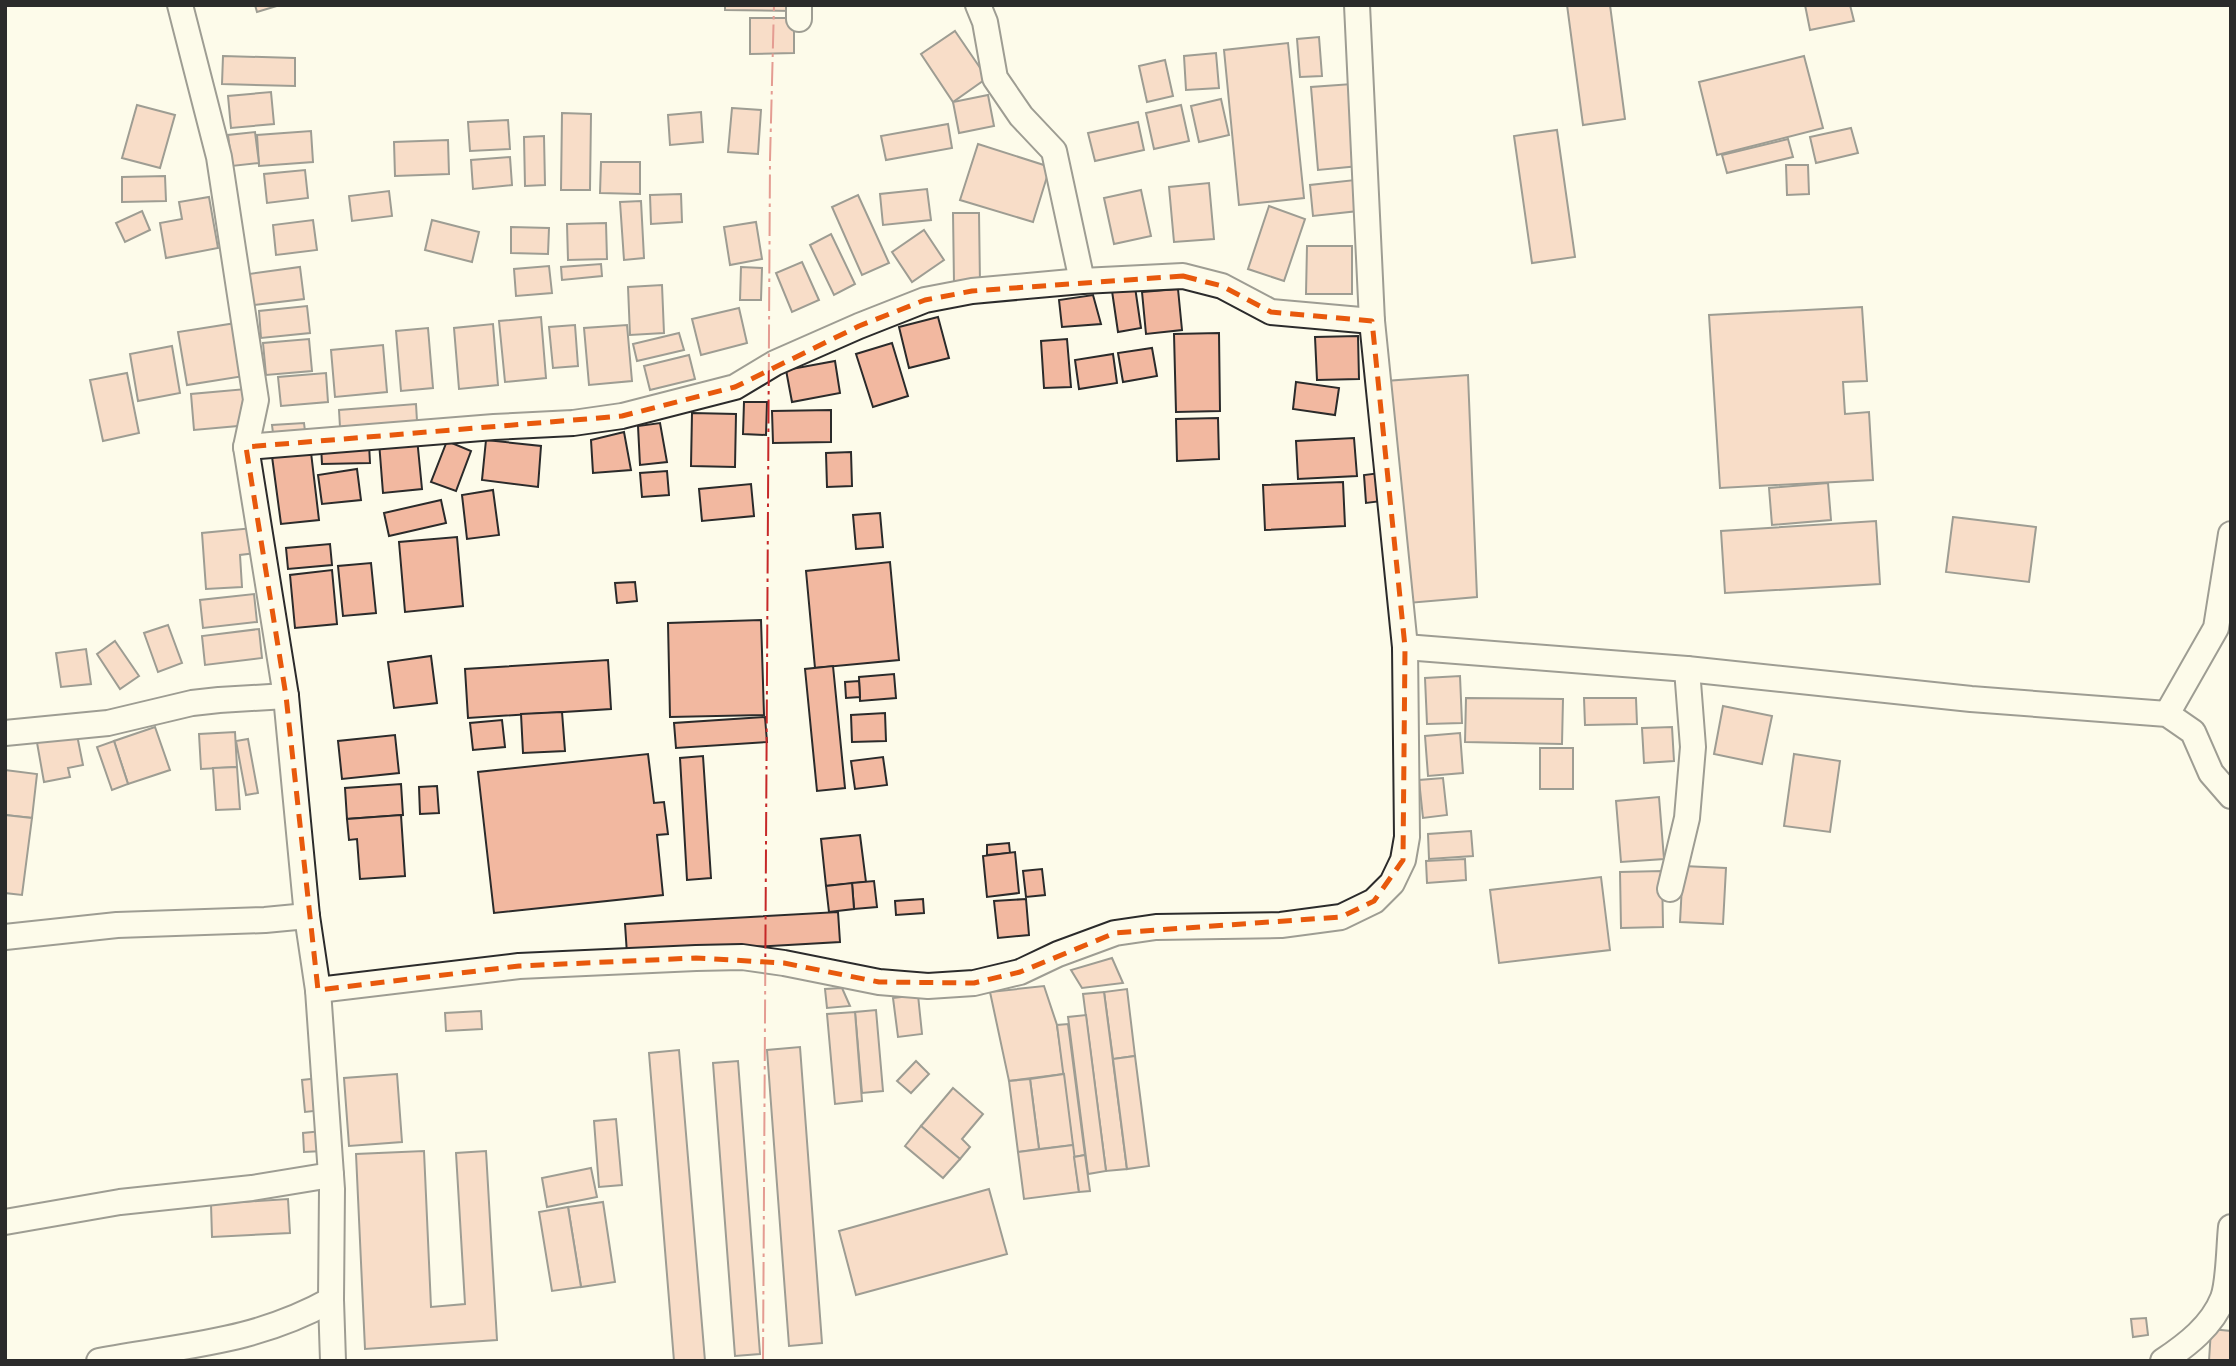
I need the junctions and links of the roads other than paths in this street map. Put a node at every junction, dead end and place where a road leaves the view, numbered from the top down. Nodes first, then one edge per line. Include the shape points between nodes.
1 (180, 5) edge
2 (978, 5) edge
3 (1357, 5) edge
4 (1082, 281) junction
5 (1372, 321) junction
6 (246, 447) junction
7 (2231, 534) edge
8 (1405, 647) junction
9 (1687, 669) junction
10 (286, 696) junction
11 (2167, 714) junction
12 (5, 733) edge
13 (2231, 796) edge
14 (1670, 889) dead end
15 (307, 916) junction
16 (5, 937) edge
17 (318, 990) junction
18 (331, 1175) junction
19 (5, 1222) edge
20 (2231, 1227) edge
21 (2227, 1297) edge
22 (331, 1300) junction
23 (99, 1361) edge
24 (333, 1361) edge
25 (2163, 1361) edge

1 - 6 street via 219,157 256,400
2 - 4 street via 996,78 1021,116 1054,151
3 - 5 street
4 - 5 street via 1182,276 1222,286 1271,312
4 - 6 street via 926,300 775,363 735,387 622,416
5 - 8 street
6 - 10 street
7 - 11 street via 2216,628
8 - 9 street
8 - 17 street via 1407,837 1403,860 1392,883 1374,901 1341,917 1281,925 1156,927 1115,933 1020,972 974,983 879,982 742,957 519,966
9 - 11 street
9 - 14 street via 1693,747 1687,818
10 - 12 street via 206,701 108,723
10 - 15 street
11 - 13 street via 2193,733 2211,773
15 - 16 street via 117,925
15 - 17 street
17 - 18 street
18 - 19 street
18 - 22 street
20 - 21 street
21 - 25 street via 2198,1335
22 - 23 street via 253,1334
22 - 24 street

